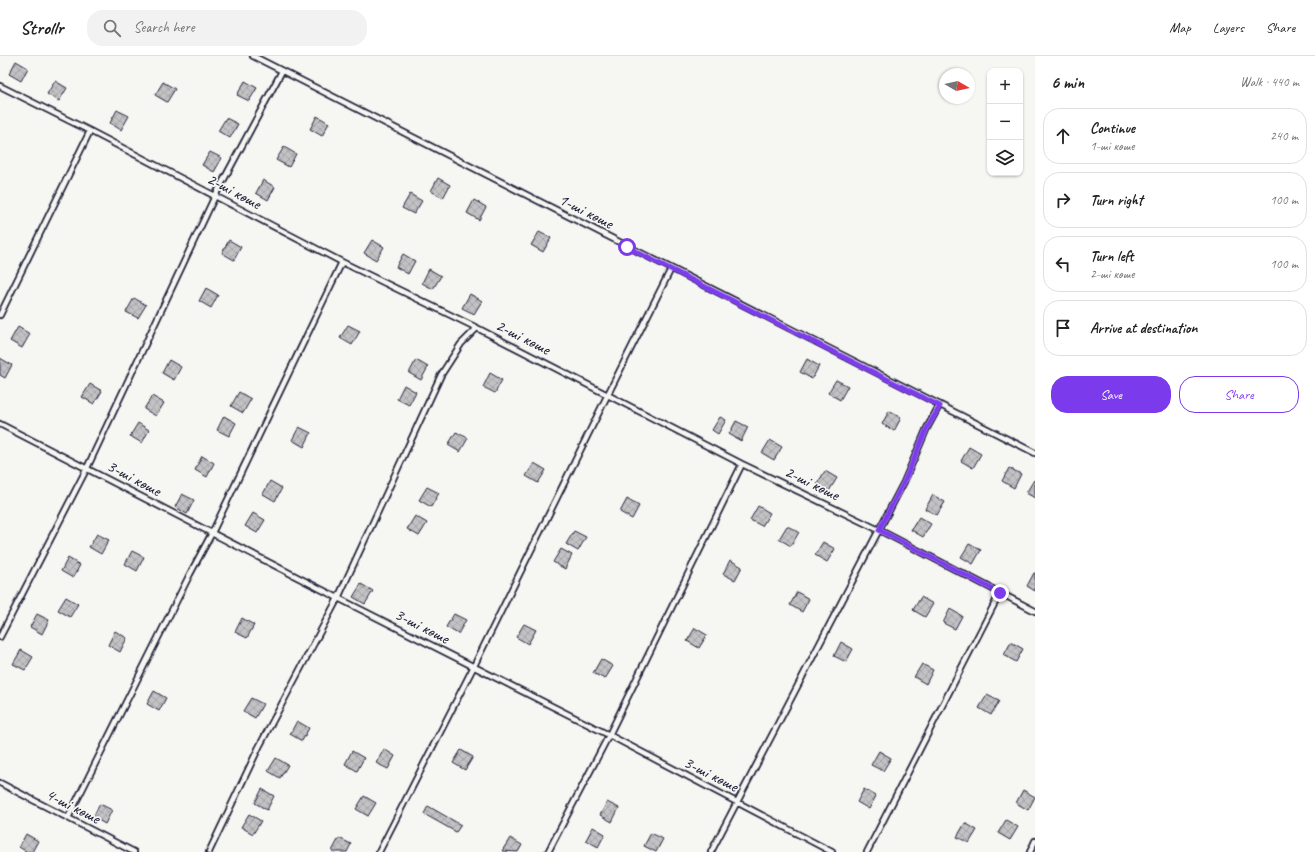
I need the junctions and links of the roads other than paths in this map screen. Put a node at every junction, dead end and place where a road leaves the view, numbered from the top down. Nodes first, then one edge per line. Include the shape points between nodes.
1 (253, 56) edge
2 (282, 71) junction
3 (0, 86) edge
4 (90, 131) junction
5 (215, 196) junction
6 (342, 262) junction
7 (671, 269) junction
8 (0, 315) edge
9 (477, 328) junction
10 (607, 396) junction
11 (940, 406) junction
12 (0, 424) edge
13 (1035, 453) edge
14 (742, 464) junction
15 (87, 468) junction
16 (879, 530) junction
17 (212, 533) junction
18 (1000, 593) junction
19 (338, 598) junction
20 (1035, 611) edge
21 (0, 637) edge
22 (474, 666) junction
23 (609, 735) junction
24 (0, 783) edge
25 (737, 802) junction
26 (68, 818) junction
27 (1035, 842) edge
28 (134, 852) edge
29 (209, 852) edge
30 (379, 852) edge
31 (548, 852) edge
32 (711, 852) edge
33 (832, 852) edge
34 (867, 852) edge
35 (1030, 852) edge

1 - 2 lane, 1-ші көше
2 - 5 lane
2 - 7 lane, 1-ші көше
3 - 4 lane, 2-ші көше
4 - 5 lane, 2-ші көше
4 - 8 lane
5 - 6 lane, 2-ші көше
5 - 15 lane
6 - 9 lane, 2-ші көше
6 - 17 lane
7 - 10 lane
7 - 11 lane, 1-ші көше
9 - 10 lane, 2-ші көше
9 - 19 lane via 461,344 441,375
10 - 14 lane, 2-ші көше
10 - 22 lane
11 - 13 lane, 1-ші көше
11 - 16 lane
12 - 15 lane, 3-ші көше
14 - 16 lane, 2-ші көше
14 - 23 lane
15 - 17 lane, 3-ші көше
15 - 21 lane
16 - 18 lane, 2-ші көше
16 - 25 lane
17 - 19 lane, 3-ші көше
17 - 26 lane
18 - 20 lane, 2-ші көше
18 - 34 lane
19 - 22 lane, 3-ші көше
19 - 29 lane via 259,747
22 - 23 lane, 3-ші көше
22 - 30 lane
23 - 25 lane, 3-ші көше
23 - 31 lane
24 - 26 lane, 4-ші көше
25 - 32 lane
25 - 33 lane, 3-ші көше
26 - 28 lane, 4-ші көше
27 - 35 lane

